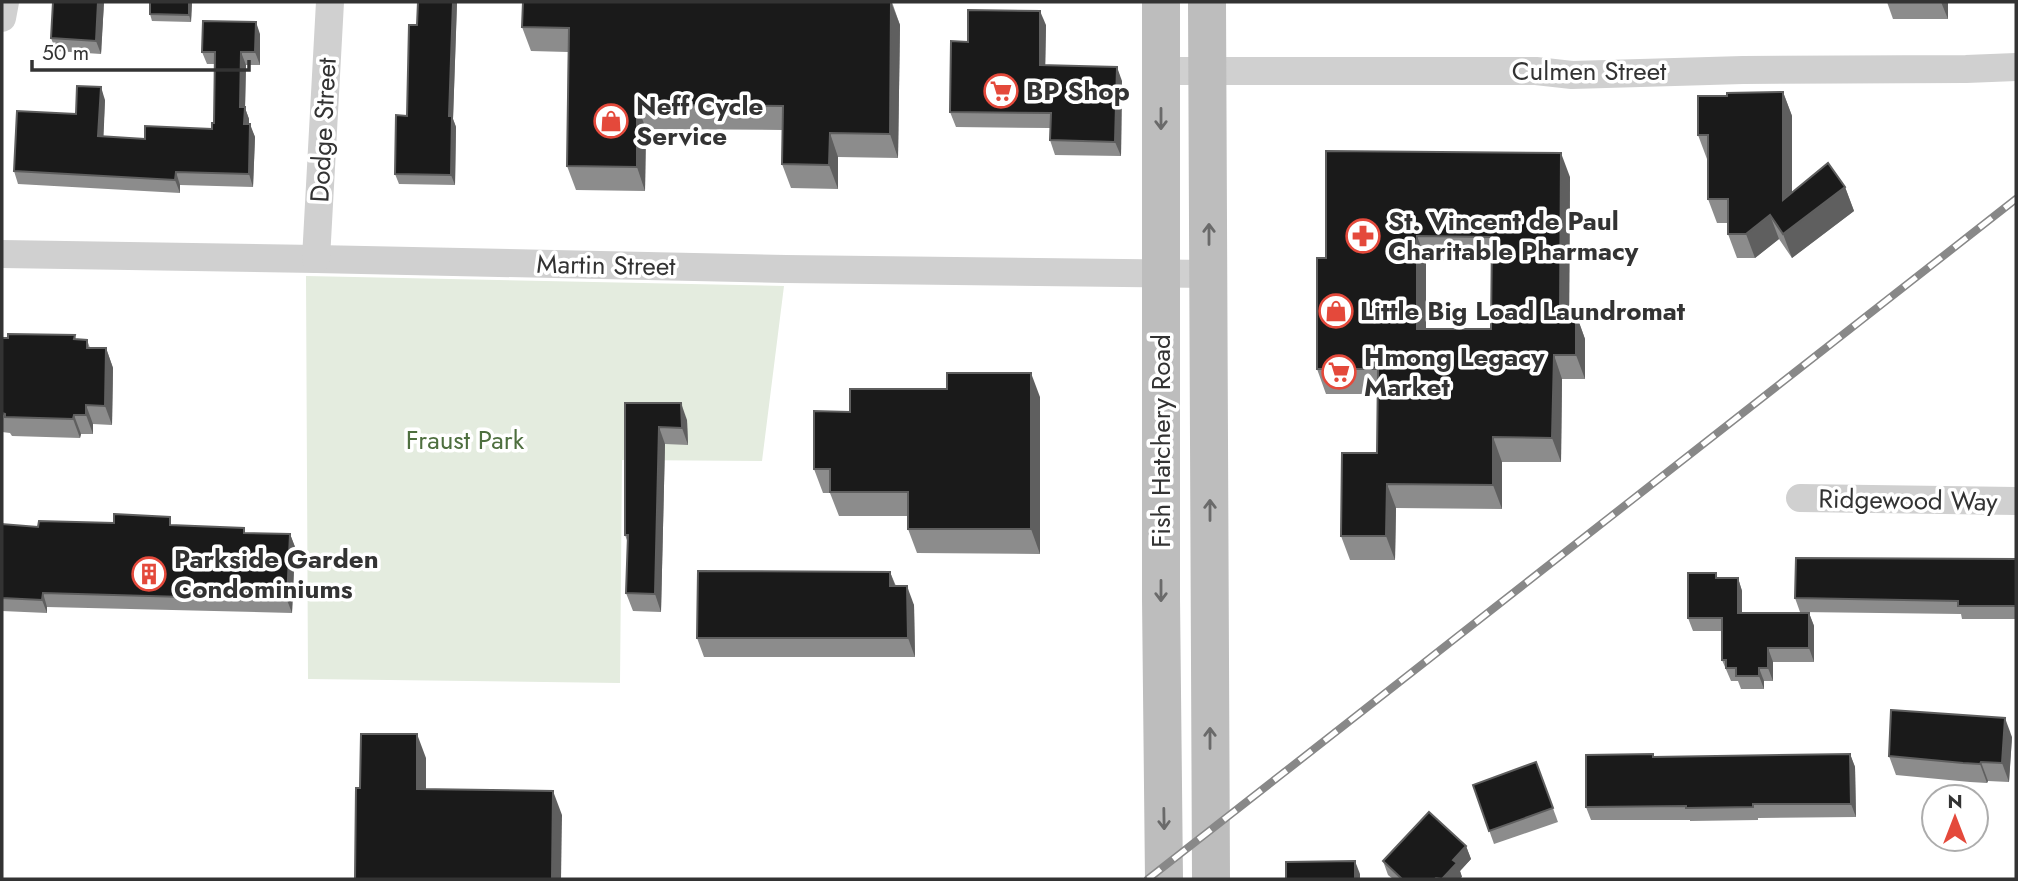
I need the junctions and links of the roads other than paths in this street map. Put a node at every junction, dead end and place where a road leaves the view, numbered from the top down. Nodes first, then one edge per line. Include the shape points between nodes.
1 (5, 2) edge
2 (330, 2) edge
3 (1161, 2) edge
4 (1207, 2) edge
5 (2, 18) edge
6 (2016, 67) edge
7 (1161, 71) junction
8 (1209, 72) junction
9 (2, 254) edge
10 (317, 259) junction
11 (1160, 274) junction
12 (1209, 274) junction
13 (1800, 498) dead end
14 (2016, 501) edge
15 (1164, 879) edge
16 (1211, 879) edge

1 - 5 street
2 - 10 street, Dodge Street
3 - 7 main road, Fish Hatchery Road
4 - 8 main road, Fish Hatchery Road
6 - 8 street, Culmen Street via 1572,75 1536,71
7 - 8 street, Culmen Street
7 -> 11 main road, Fish Hatchery Road
12 -> 8 main road, Fish Hatchery Road
9 - 10 street, Martin Street
10 - 11 street, Martin Street
11 - 12 street, Martin Street
11 -> 15 main road, Fish Hatchery Road
16 -> 12 main road, Fish Hatchery Road
13 - 14 street, Ridgewood Way

